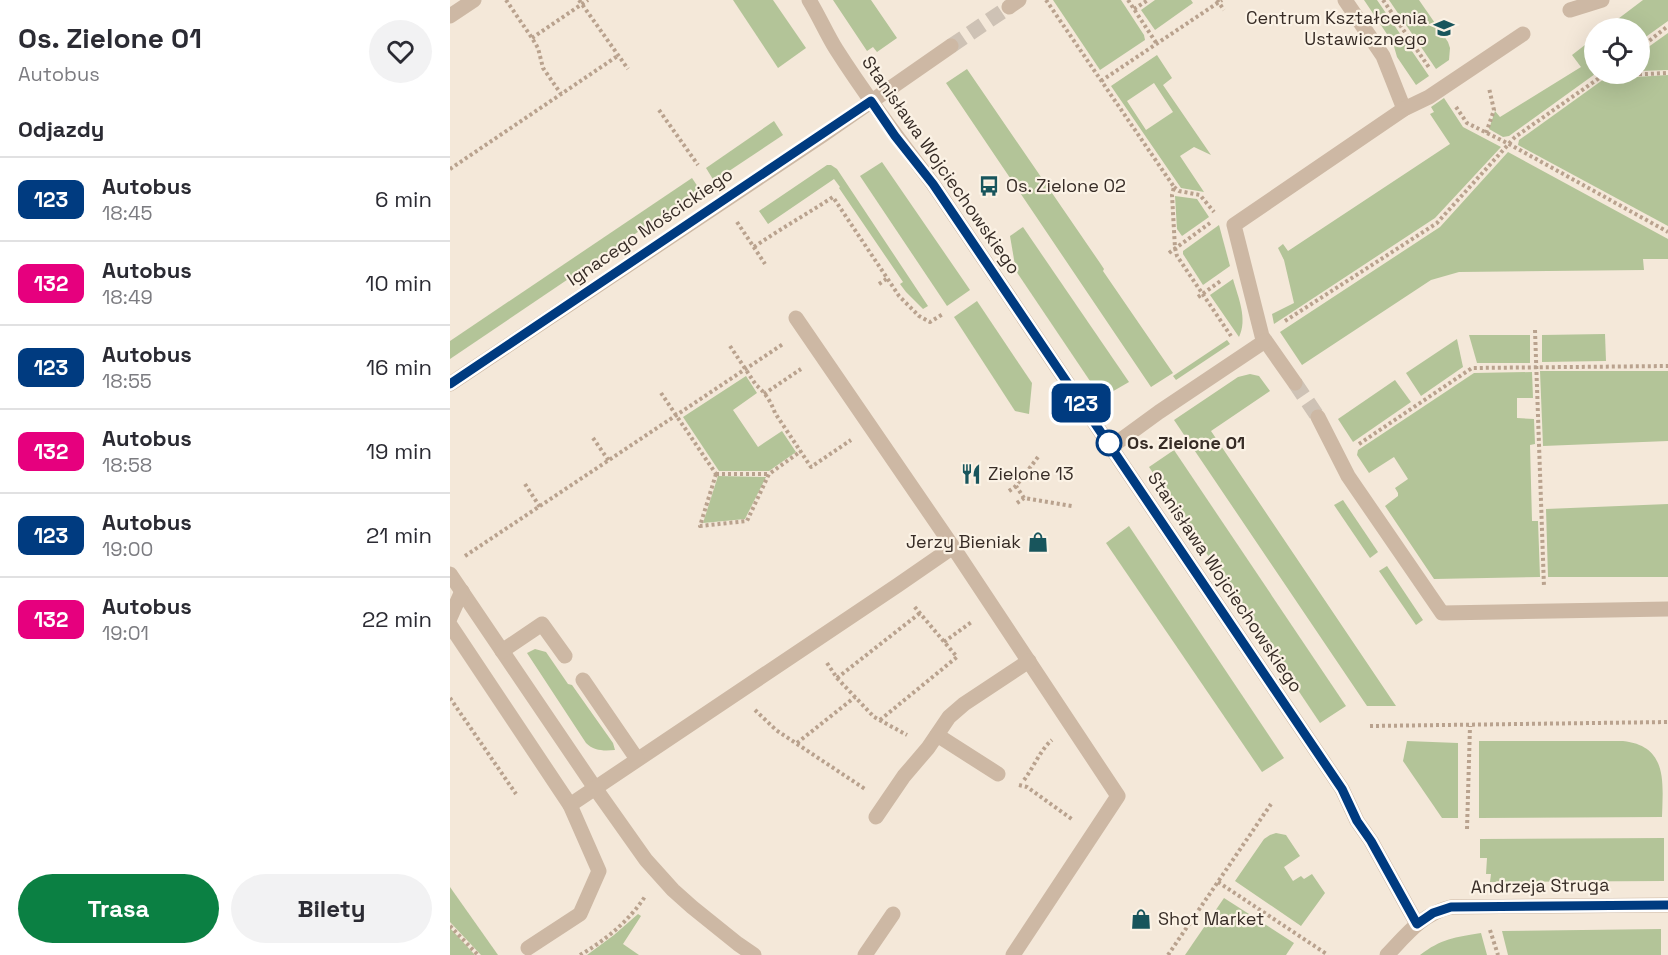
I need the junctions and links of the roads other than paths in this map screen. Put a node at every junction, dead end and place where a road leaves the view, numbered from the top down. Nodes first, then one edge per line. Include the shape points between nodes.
1 (474, 0) edge
2 (809, 0) edge
3 (1346, 0) edge
4 (1602, 0) edge
5 (1570, 10) dead end
6 (450, 16) edge
7 (1523, 34) dead end
8 (951, 46) tunnel mouth
9 (871, 101) junction
10 (1404, 109) junction
11 (796, 318) dead end
12 (1265, 341) junction
13 (1295, 383) tunnel mouth
14 (450, 384) edge
15 (1318, 417) tunnel mouth
16 (1111, 447) junction
17 (953, 547) junction
18 (450, 574) edge
19 (462, 591) junction
20 (1668, 609) edge
21 (450, 618) edge
22 (450, 625) edge
23 (502, 651) junction
24 (565, 656) dead end
25 (1029, 661) junction
26 (583, 680) dead end
27 (937, 735) junction
28 (637, 759) junction
29 (998, 774) road end
30 (594, 788) junction
31 (570, 805) junction
32 (876, 817) dead end
33 (1668, 905) edge
34 (893, 914) dead end
35 (1417, 924) junction
36 (528, 948) dead end
37 (754, 955) edge
38 (865, 955) edge
39 (1013, 955) edge
40 (1387, 955) edge

1 - 6 street
2 - 9 street, Stanisława Wojciechowskiego
3 - 10 street via 1383,56
4 - 5 street
7 - 10 street via 1429,97
8 - 9 street, Ignacego Mościckiego
9 - 14 street, Ignacego Mościckiego
9 - 16 street, Stanisława Wojciechowskiego via 933,184
10 - 12 street via 1234,225
11 - 17 street
12 - 13 street
12 - 16 street
15 - 20 street via 1348,476 1442,613
16 - 35 street, Stanisława Wojciechowskiego via 1342,789
17 - 25 street
17 - 28 street
18 - 19 street
19 - 21 street
19 - 23 street
22 - 31 street
23 - 24 street via 542,624
23 - 30 street
25 - 27 street via 964,704
25 - 39 street via 1118,796
26 - 28 street
27 - 29 street
27 - 32 street
28 - 30 street
30 - 31 street
30 - 37 street via 666,882 713,925
31 - 36 street via 599,871 580,914
33 - 35 street, Andrzeja Struga via 1451,907
34 - 38 street
35 - 40 street, Andrzeja Struga

